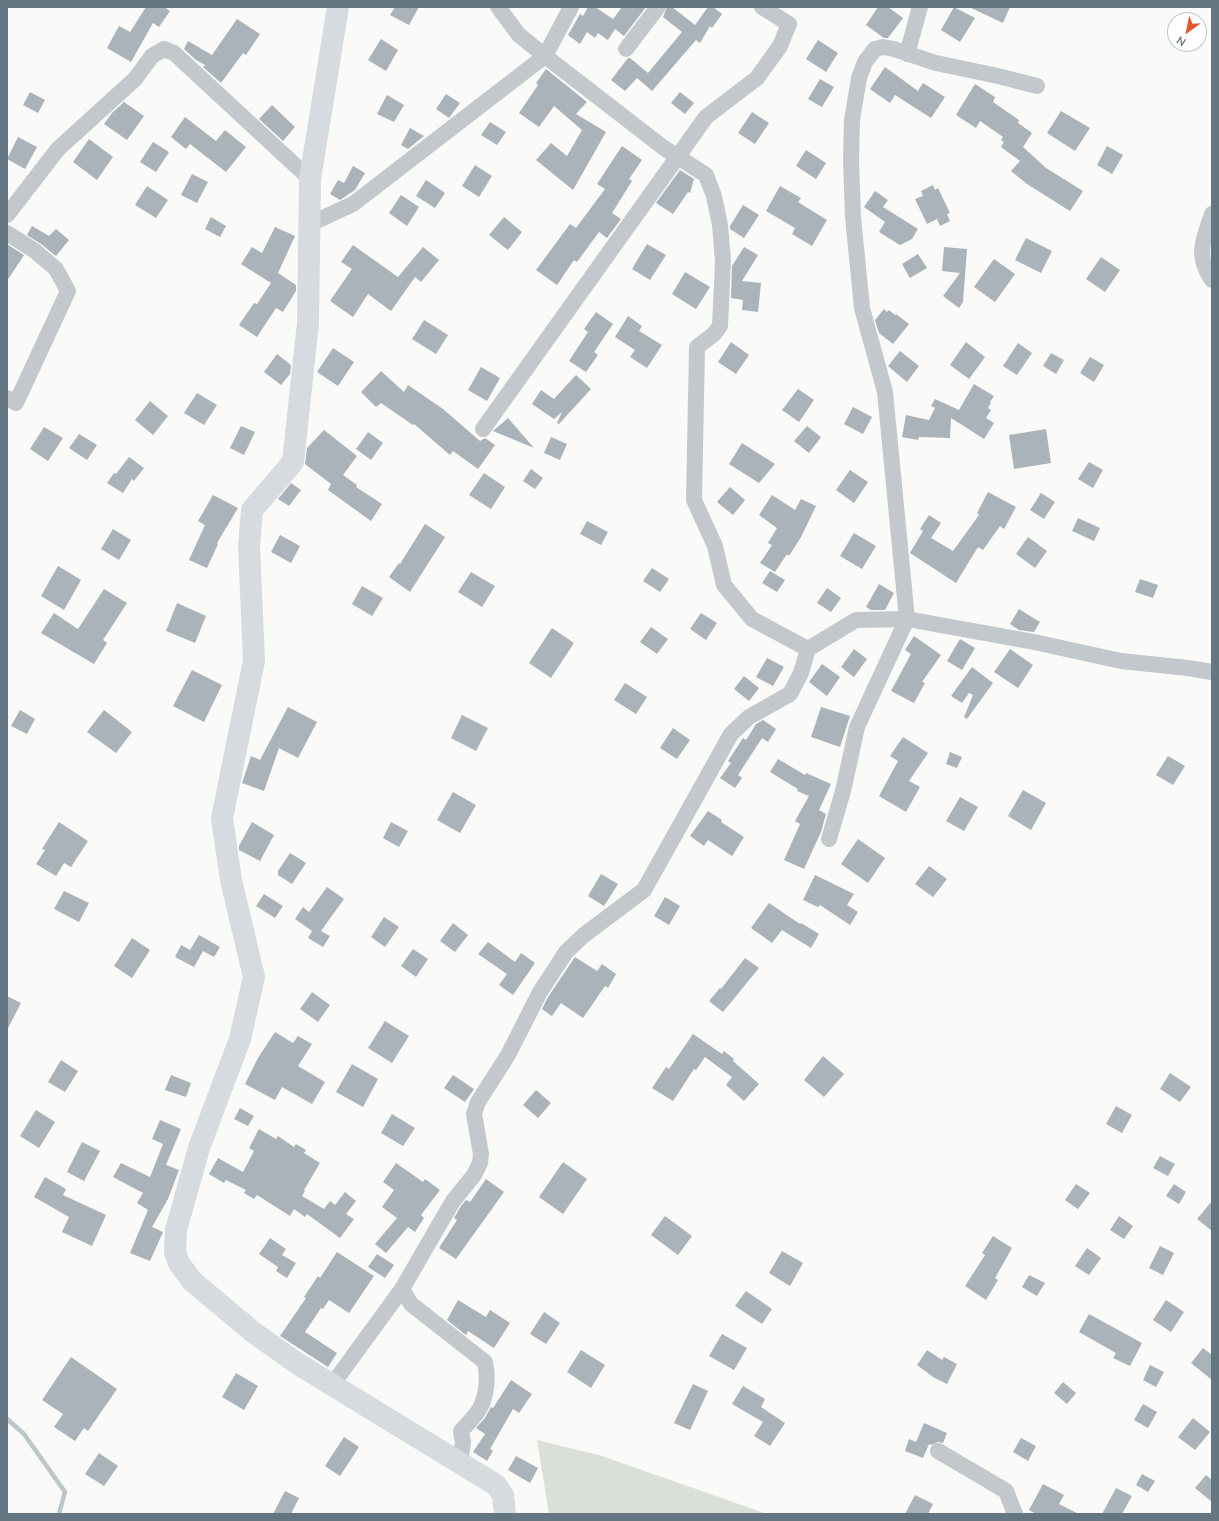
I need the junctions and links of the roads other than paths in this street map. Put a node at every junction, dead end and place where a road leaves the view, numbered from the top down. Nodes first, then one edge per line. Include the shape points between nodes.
1 (338, 7) edge
2 (498, 7) edge
3 (571, 7) edge
4 (658, 7) edge
5 (762, 7) edge
6 (920, 7) edge
7 (626, 49) dead end
8 (907, 54) junction
9 (545, 56) junction
10 (1037, 86) dead end
11 (678, 157) junction
12 (310, 179) junction
13 (7, 214) edge
14 (1212, 214) edge
15 (310, 224) junction
16 (7, 233) edge
17 (1212, 280) edge
18 (7, 398) edge
19 (483, 429) dead end
20 (907, 619) junction
21 (808, 649) junction
22 (1212, 672) edge
23 (829, 839) dead end
24 (402, 1289) junction
25 (335, 1387) junction
26 (938, 1451) dead end
27 (460, 1463) junction
28 (506, 1514) edge
29 (1015, 1514) edge

1 - 12 main road
2 - 9 street via 519,35
3 - 9 street
4 - 7 street
5 - 11 street via 790,24 780,46 757,78 706,118
6 - 8 street
8 - 10 street
8 - 20 street via 882,47 875,50 865,62 859,78 852,120 851,161 853,216 862,308 885,392
9 - 11 street
9 - 15 street via 353,204
11 - 19 street
11 - 21 street via 706,175 714,196 720,225 723,261 720,326 697,347 694,500 715,546 724,585 752,619
12 - 13 street via 174,53 164,49 152,56 135,79 58,149
12 - 15 main road
14 - 17 street via 1202,245 1204,268
15 - 25 main road via 308,323 293,462 252,510 249,546 254,661 222,818 231,880 254,977 240,1039 199,1148 176,1230 175,1252 179,1263 192,1281 253,1332
16 - 18 street via 35,251 56,269 68,292 16,403
20 - 21 street via 856,620
20 - 22 street via 1121,661
20 - 23 street via 857,727
21 - 24 street via 801,672 790,694 749,717 731,734 644,890 584,935 566,952 540,992 508,1055 478,1102 474,1114 481,1154 480,1163 474,1175 453,1201
24 - 25 street
24 - 27 street via 411,1304 484,1362 487,1380 481,1406 462,1431
25 - 27 main road
26 - 29 street via 1006,1491
27 - 28 main road via 496,1485 503,1495

